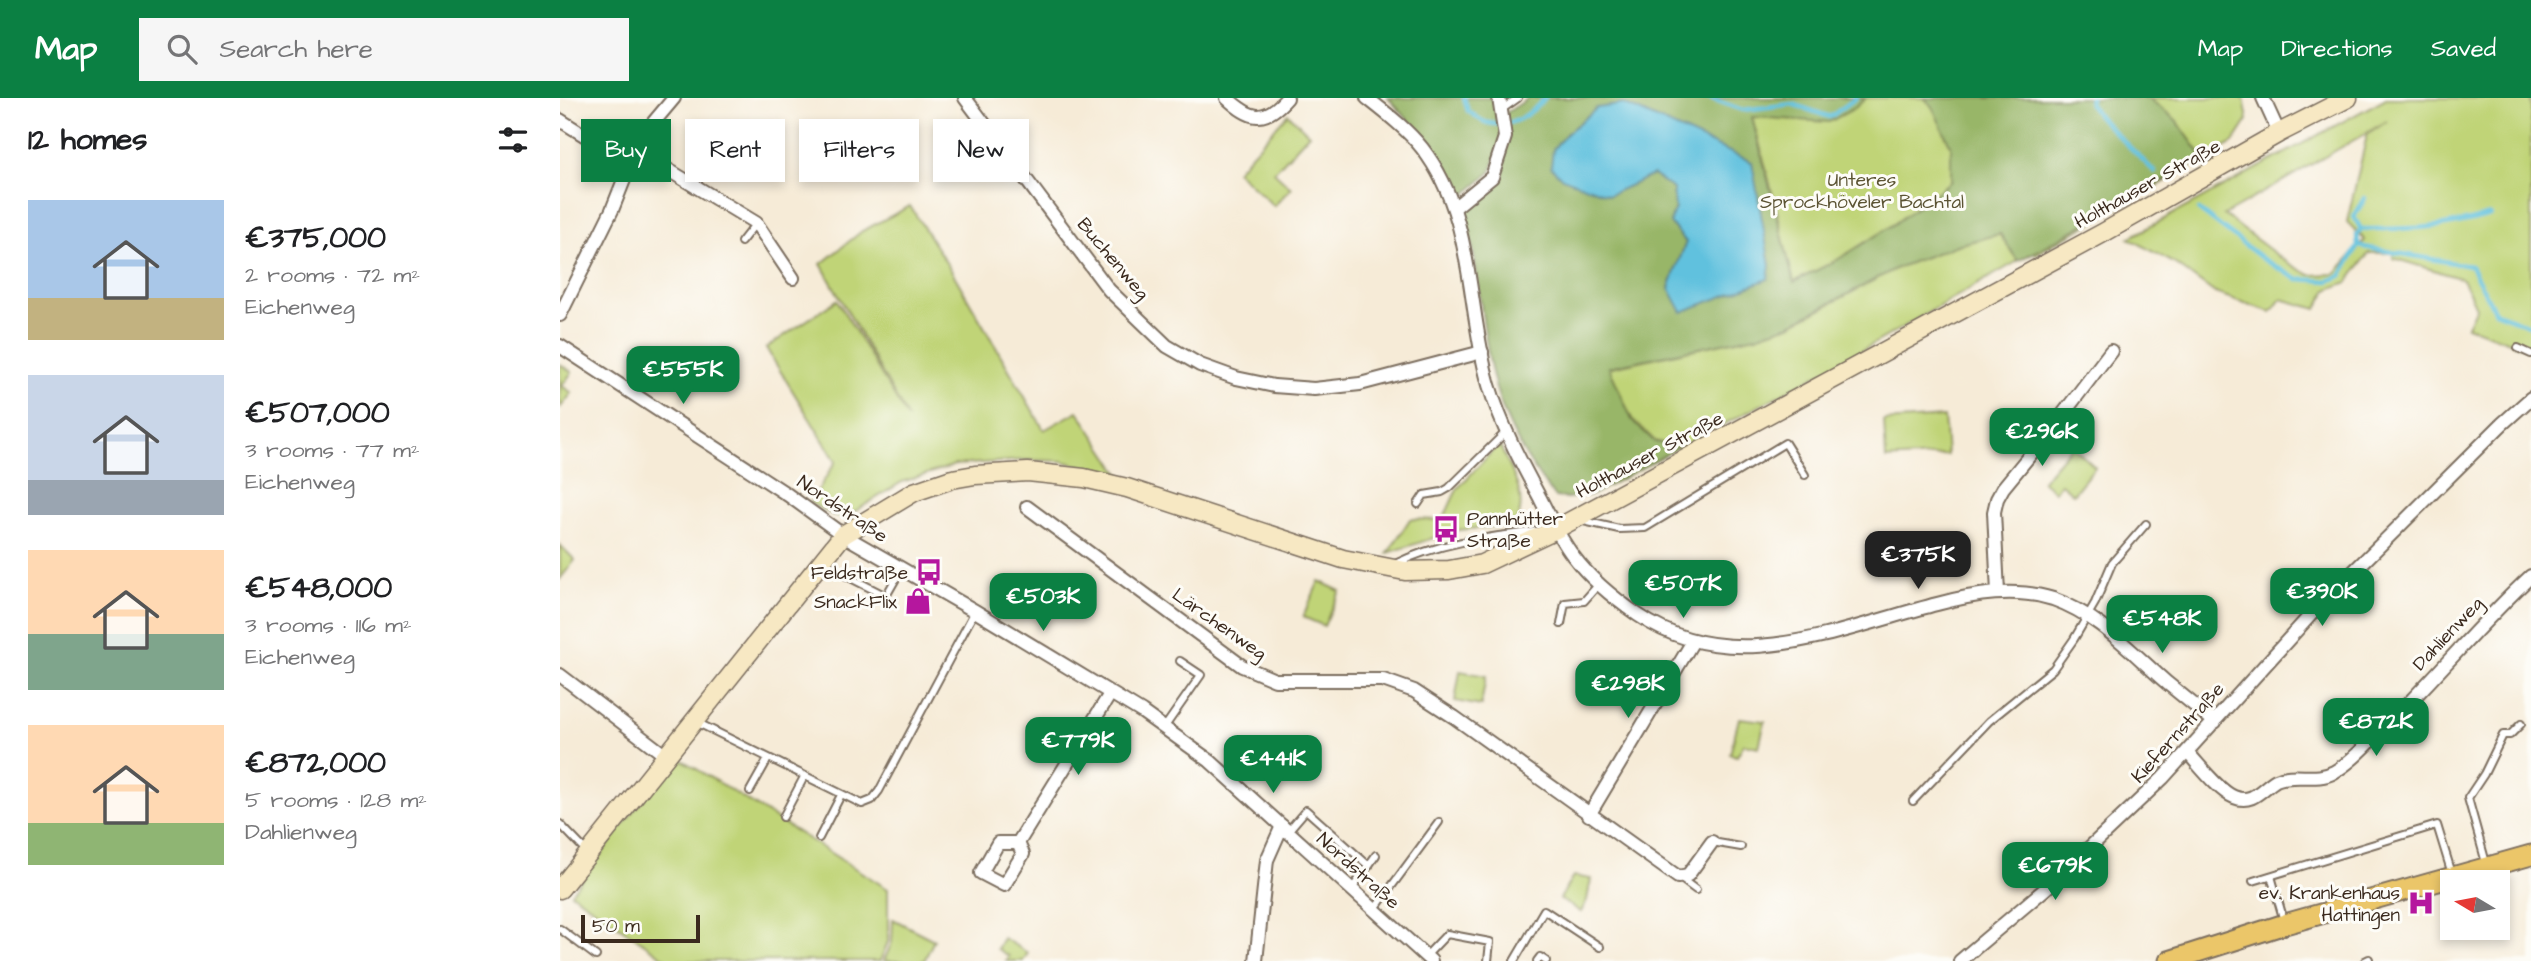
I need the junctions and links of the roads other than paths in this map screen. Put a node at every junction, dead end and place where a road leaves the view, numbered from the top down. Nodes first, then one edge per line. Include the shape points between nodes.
1 (674, 98) edge
2 (965, 98) edge
3 (1227, 98) edge
4 (1287, 98) edge
5 (1367, 98) edge
6 (1518, 98) edge
7 (2263, 98) edge
8 (2348, 98) edge
9 (1500, 104) edge
10 (656, 119) edge
11 (560, 120) edge
12 (581, 133) edge
13 (2279, 133) junction
14 (671, 172) edge
15 (623, 182) edge
16 (1454, 208) junction
17 (756, 223) junction
18 (741, 242) dead end
19 (793, 278) dead end
20 (560, 315) edge
21 (560, 346) edge
22 (2518, 348) dead end
23 (2111, 351) dead end
24 (1482, 352) junction
25 (2531, 354) edge
26 (2531, 398) edge
27 (1506, 432) junction
28 (1805, 475) dead end
29 (1418, 504) dead end
30 (1027, 507) dead end
31 (1573, 519) junction
32 (2146, 524) dead end
33 (1556, 529) junction
34 (843, 535) junction
35 (902, 568) junction
36 (1386, 568) junction
37 (815, 572) junction
38 (2531, 576) edge
39 (1599, 584) junction
40 (1998, 593) junction
41 (975, 611) junction
42 (2088, 616) junction
43 (1561, 624) dead end
44 (1693, 641) junction
45 (1180, 661) dead end
46 (560, 675) edge
47 (1110, 694) junction
48 (695, 721) junction
49 (2215, 722) junction
50 (2521, 724) dead end
51 (1164, 728) junction
52 (2188, 753) junction
53 (666, 756) junction
54 (768, 759) junction
55 (804, 777) junction
56 (750, 791) dead end
57 (842, 795) junction
58 (1913, 801) dead end
59 (1589, 816) junction
60 (783, 817) dead end
61 (1439, 822) dead end
62 (560, 824) edge
63 (1285, 829) junction
64 (819, 838) dead end
65 (1712, 842) joint
66 (1018, 843) dead end
67 (1741, 846) dead end
68 (588, 853) junction
69 (1376, 855) dead end
70 (2531, 855) edge
71 (1369, 866) junction
72 (2487, 866) junction
73 (2450, 870) edge
74 (2473, 870) edge
75 (2271, 876) junction
76 (1678, 877) junction
77 (2440, 879) edge
78 (2253, 881) dead end
79 (1352, 889) junction
80 (560, 890) edge
81 (1696, 890) dead end
82 (1374, 910) junction
83 (2285, 924) junction
84 (560, 929) edge
85 (1600, 947) dead end
86 (596, 956) dead end
87 (1429, 958) edge
88 (1256, 961) edge
89 (1488, 961) edge
90 (1514, 961) edge
91 (1538, 961) edge
92 (1546, 961) edge
93 (1959, 961) edge
94 (2169, 961) edge

1 - 10 street
2 - 24 street, Buchenweg via 1110,290 1167,346 1200,365 1274,386 1314,389 1370,382
3 - 4 street via 1241,111 1260,116 1271,114
5 - 16 street via 1421,146
6 - 9 lane
7 - 13 street
8 - 13 street, Holthauser Straße
9 - 16 street via 1505,137 1492,177
11 - 12 street
13 - 31 street, Holthauser Straße
14 - 17 street
15 - 20 street
16 - 24 street
17 - 18 lane
17 - 19 street
21 - 34 street, Nordstraße
22 - 25 lane
23 - 40 street via 1999,493 1994,512
24 - 27 street
26 - 49 street, Kiefernstraße via 2344,581
27 - 29 lane via 1449,488 1424,495
27 - 33 street
28 - 31 lane via 1785,443 1645,528 1619,529
30 - 59 street, Lärchenweg via 1248,669 1288,682 1358,679 1399,684 1434,703
31 - 33 street, Holthauser Straße
32 - 42 lane via 2112,563
33 - 36 lane via 1458,542
33 - 36 street, Holthauser Straße via 1482,564 1449,570
33 - 39 street
34 - 35 street, Nordstraße
34 - 36 street, Holthauser Straße via 914,492 952,479 1040,473 1112,483 1309,549
34 - 37 street
35 - 37 lane via 886,596 839,572
35 - 41 street, Nordstraße
37 - 48 street
38 - 52 street, Dahlienweg via 2399,713 2333,773 2283,778 2258,795 2242,799 2226,792
39 - 43 lane via 1584,601 1565,603
39 - 44 street via 1651,623
40 - 42 street via 2048,598
40 - 44 street via 1959,598 1773,646
41 - 47 street, Nordstraße
41 - 57 lane via 879,791 862,804
42 - 49 street
42 - 58 lane via 2048,674 1996,715
44 - 59 street
45 - 51 lane via 1201,675
46 - 53 street
47 - 51 street, Nordstraße
47 - 66 street
48 - 53 street
48 - 54 lane
49 - 52 street, Kiefernstraße
50 - 72 lane via 2510,735 2503,735 2468,797
51 - 63 street, Nordstraße via 1210,761
52 - 93 street, Kiefernstraße via 2085,853
53 - 68 street
54 - 55 lane
54 - 56 lane
55 - 57 lane
55 - 60 lane
57 - 64 lane
59 - 76 street, Lärchenweg
61 - 82 lane
62 - 68 lane
63 - 71 lane via 1306,810
63 - 79 street, Nordstraße
63 - 88 street via 1266,860
65 - 67 lane
65 - 76 street via 1688,875
68 - 80 street
69 - 71 lane
70 - 72 main road
71 - 79 lane
72 - 74 main road
73 - 75 lane via 2437,825
75 - 78 lane
75 - 83 lane
76 - 81 lane
77 - 83 main road
79 - 82 street, Nordstraße
82 - 87 street, Nordstraße
83 - 94 main road
84 - 86 lane
85 - 90 lane via 1544,910
87 - 89 lane via 1447,934 1490,942
91 - 92 lane via 1540,957

